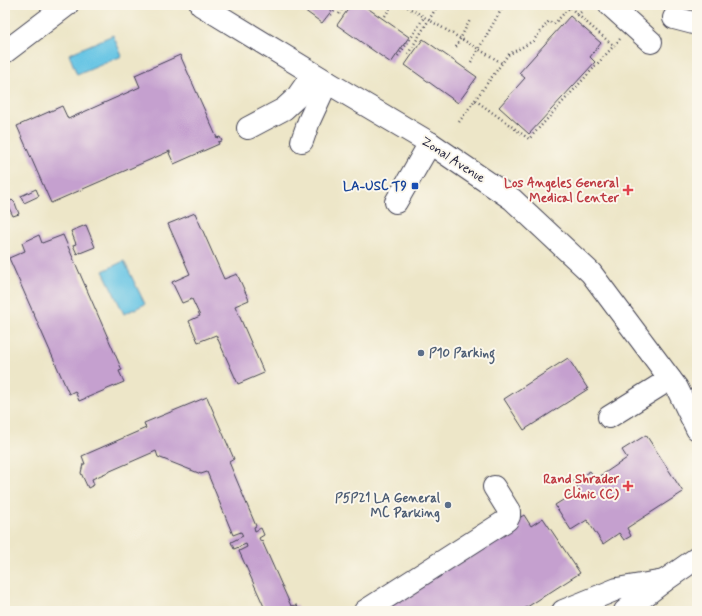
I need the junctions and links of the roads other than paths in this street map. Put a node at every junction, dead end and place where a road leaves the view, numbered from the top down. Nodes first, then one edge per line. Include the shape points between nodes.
1 (67, 5) edge
2 (201, 5) edge
3 (610, 5) edge
4 (674, 18) dead end
5 (697, 24) edge
6 (651, 42) dead end
7 (5, 52) edge
8 (320, 78) junction
9 (248, 128) dead end
10 (302, 141) dead end
11 (430, 143) junction
12 (396, 202) dead end
13 (670, 379) junction
14 (609, 417) dead end
15 (697, 429) edge
16 (494, 487) dead end
17 (697, 558) edge
18 (664, 581) junction
19 (365, 611) edge
20 (563, 611) edge
21 (625, 611) edge

1 - 7 street
2 - 8 street, Zonal Avenue
3 - 6 street
4 - 5 street
8 - 9 street via 284,109
8 - 10 street
8 - 11 street, Zonal Avenue
11 - 12 street
11 - 13 street, Zonal Avenue via 512,199 591,273
13 - 14 street
13 - 15 street, Zonal Avenue
16 - 19 street via 509,511 507,520
17 - 18 street
18 - 20 street via 617,589
18 - 21 street

